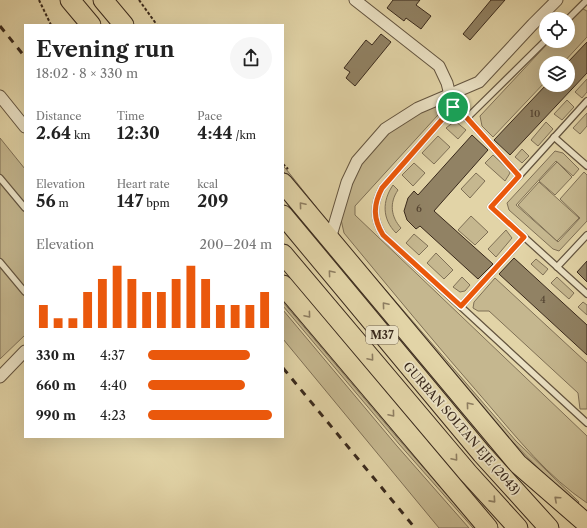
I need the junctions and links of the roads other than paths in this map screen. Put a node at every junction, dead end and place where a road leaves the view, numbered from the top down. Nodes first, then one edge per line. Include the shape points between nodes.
1 (70, 0) edge
2 (103, 0) edge
3 (355, 0) edge
4 (557, 0) edge
5 (587, 1) edge
6 (575, 12) edge
7 (90, 24) edge
8 (123, 24) edge
9 (539, 47) edge
10 (450, 94) junction
11 (0, 96) edge
12 (587, 101) edge
13 (453, 107) junction
14 (467, 118) junction
15 (24, 126) edge
16 (554, 137) junction
17 (587, 166) edge
18 (519, 176) junction
19 (0, 178) edge
20 (284, 184) edge
21 (24, 207) edge
22 (284, 216) edge
23 (587, 235) edge
24 (524, 237) junction
25 (330, 239) junction
26 (284, 255) edge
27 (0, 262) edge
28 (557, 267) junction
29 (284, 286) edge
30 (24, 291) edge
31 (587, 294) edge
32 (461, 306) junction
33 (24, 352) edge
34 (0, 377) edge
35 (587, 422) edge
36 (587, 524) edge
37 (488, 528) edge
38 (518, 528) edge
39 (549, 528) edge

1 - 7 highway
2 - 8 highway
3 - 10 street via 439,66
4 - 10 street via 479,82
5 - 6 lane
9 - 14 lane
10 - 13 street
10 - 25 street via 418,108 385,129 357,161 347,182
11 - 15 street
12 - 16 lane
13 - 14 lane
13 - 32 lane via 382,188 374,212 376,224 383,235
14 - 18 lane
16 - 17 lane
16 - 18 lane
18 - 24 lane via 491,207
19 - 21 lane
25 -> 20 highway
39 -> 22 highway, GURBAN SOLTAN EJE (2043) / M37 via 482,454
23 - 28 lane
24 - 28 lane
24 - 32 lane
36 -> 25 highway via 518,464
26 -> 38 highway, GURBAN SOLTAN EJE (2043) / M37 via 468,473
27 - 30 lane
28 - 31 lane
29 -> 37 highway
32 - 35 lane
33 - 34 street

